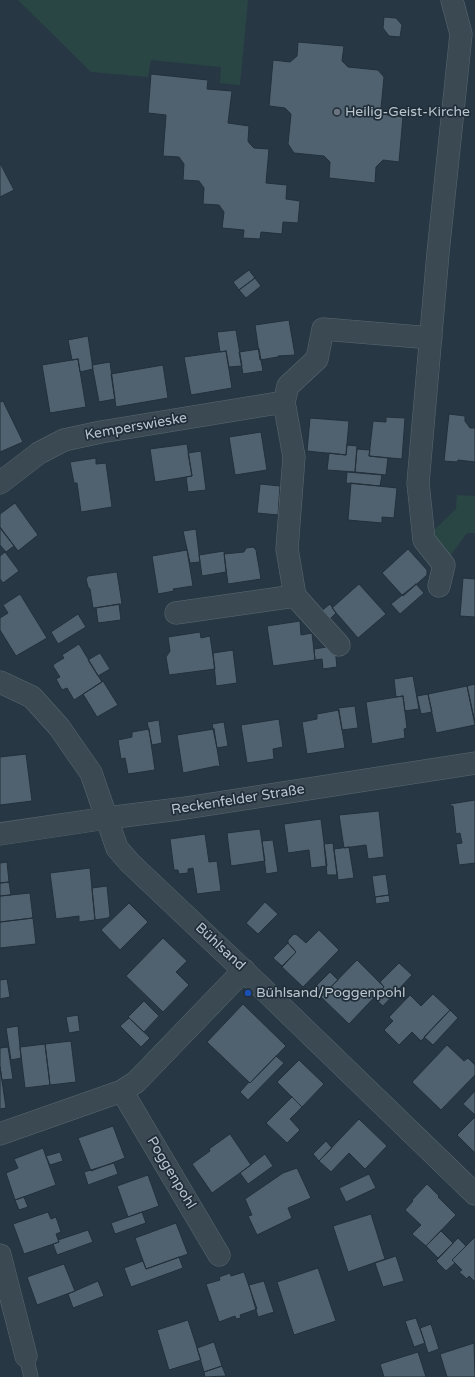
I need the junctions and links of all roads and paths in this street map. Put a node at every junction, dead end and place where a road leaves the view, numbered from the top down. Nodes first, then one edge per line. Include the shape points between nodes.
1 (452, 0) edge
2 (431, 338) junction
3 (284, 402) junction
4 (0, 483) edge
5 (439, 586) dead end
6 (296, 596) junction
7 (176, 613) dead end
8 (339, 645) dead end
9 (0, 682) edge
10 (475, 763) edge
11 (106, 818) junction
12 (0, 834) edge
13 (244, 970) junction
14 (122, 1092) junction
15 (0, 1134) edge
16 (475, 1194) edge
17 (0, 1255) edge
18 (219, 1255) dead end
19 (26, 1356) joint
20 (31, 1377) edge

1 - 2 street via 461,34
2 - 3 street via 323,329 317,359 288,386
2 - 5 street via 418,483 424,540 444,566
3 - 4 street, Kemperswieske via 64,440 40,453
3 - 6 street via 294,457 287,549
6 - 7 street
6 - 8 street
9 - 11 street, Bühlsand via 32,697 59,727 91,773
10 - 11 street, Reckenfelder Straße
11 - 12 street, Reckenfelder Straße
11 - 13 street, Bühlsand via 117,848 130,863
13 - 14 street via 136,1082
13 - 16 street, Bühlsand
14 - 15 street
14 - 18 street, Poggenpohl
17 - 19 street
19 - 20 lane

